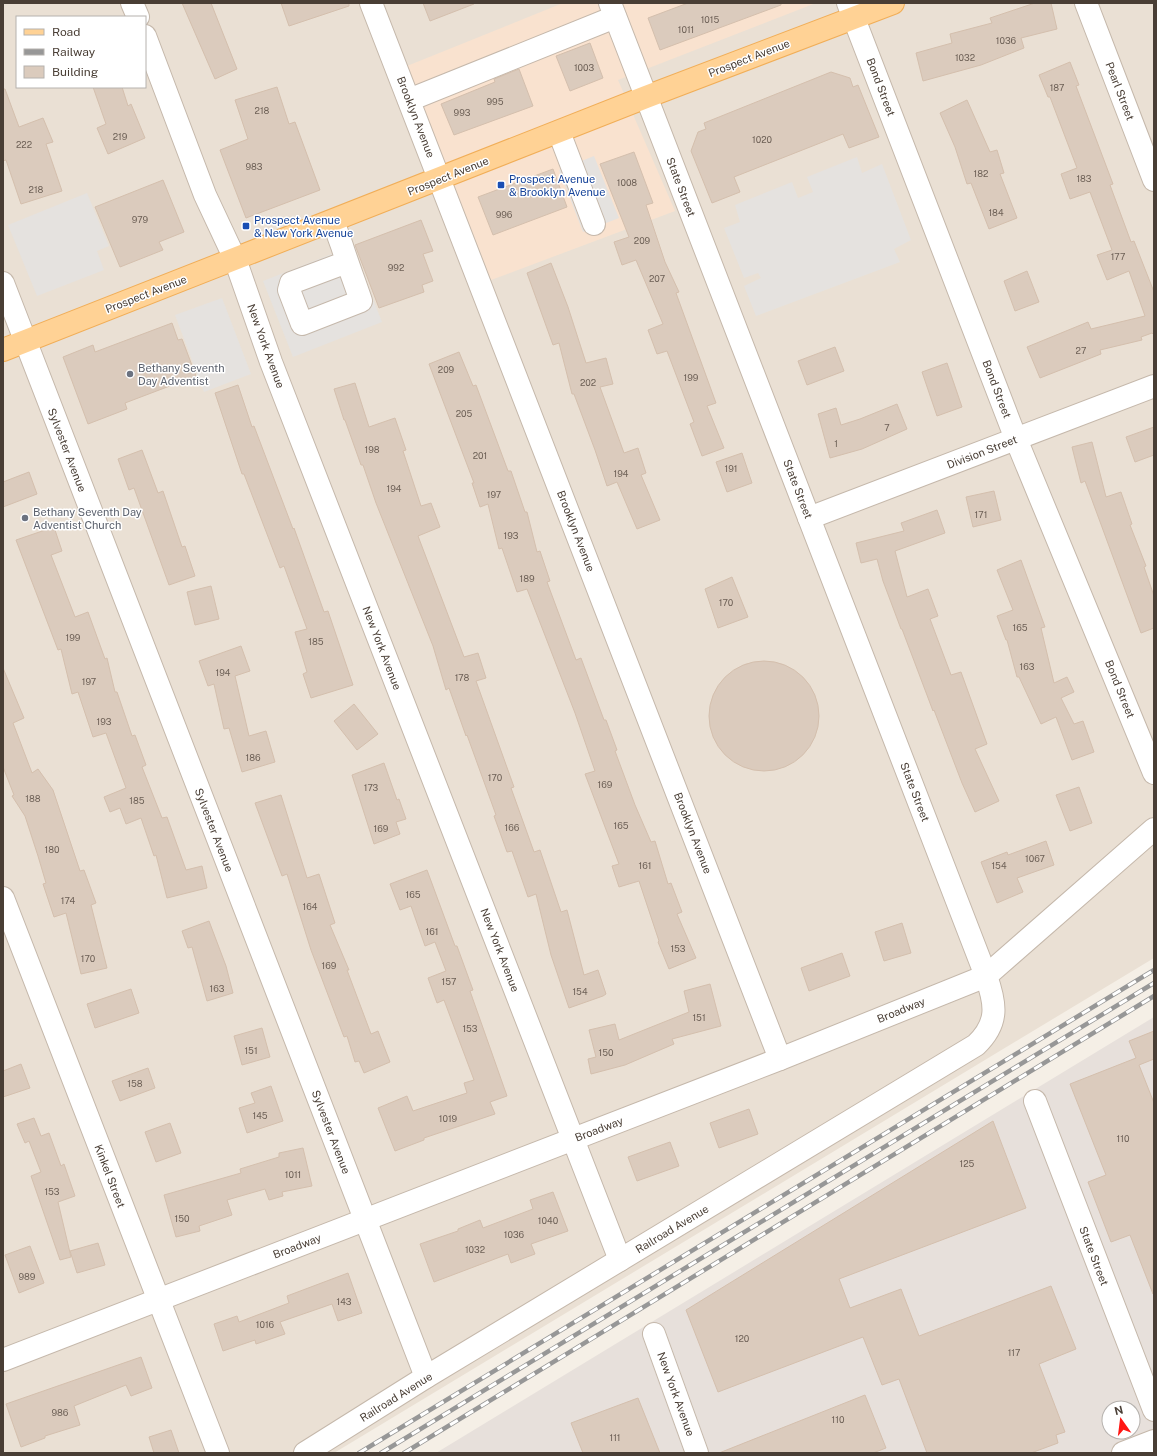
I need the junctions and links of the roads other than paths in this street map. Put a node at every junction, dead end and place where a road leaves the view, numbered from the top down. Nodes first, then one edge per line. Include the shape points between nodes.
1 (132, 3) edge
2 (371, 3) edge
3 (893, 3) edge
4 (1086, 3) edge
5 (612, 10) edge
6 (851, 11) edge
7 (138, 16) edge
8 (146, 39) edge
9 (646, 97) junction
10 (409, 100) junction
11 (559, 132) junction
12 (440, 179) junction
13 (1154, 180) edge
14 (333, 221) junction
15 (594, 224) dead end
16 (235, 259) junction
17 (348, 262) dead end
18 (3, 283) edge
19 (26, 341) junction
20 (3, 350) edge
21 (1154, 386) edge
22 (1016, 438) junction
23 (809, 518) junction
24 (1154, 773) edge
25 (1154, 829) edge
26 (3, 898) edge
27 (986, 976) junction
28 (780, 1059) junction
29 (1035, 1101) dead end
30 (574, 1139) junction
31 (365, 1220) junction
32 (620, 1260) junction
33 (158, 1300) junction
34 (654, 1334) dead end
35 (3, 1360) edge
36 (426, 1378) junction
37 (1154, 1410) edge
38 (1154, 1441) edge
39 (218, 1453) edge
40 (305, 1453) edge
41 (697, 1453) edge
42 (1123, 1453) edge

1 - 7 street
2 - 10 street, Brooklyn Avenue
3 - 6 main road, Prospect Avenue
4 - 13 street, Pearl Street
5 - 9 street, State Street
5 - 10 street
6 - 9 main road, Prospect Avenue
6 - 22 street, Bond Street
8 - 16 street, New York Avenue via 205,195
9 - 11 main road, Prospect Avenue
9 - 23 street, State Street
10 - 12 street, Brooklyn Avenue
11 - 12 main road, Prospect Avenue
11 - 15 street
12 - 14 main road, Prospect Avenue
12 - 28 street, Brooklyn Avenue
14 - 16 main road, Prospect Avenue
14 - 17 street
16 - 19 main road, Prospect Avenue
16 - 30 street, New York Avenue via 277,377
18 - 19 street, Sylvester Avenue
19 - 20 main road, Prospect Avenue
19 - 31 street, Sylvester Avenue
21 - 22 street, Division Street
22 - 23 street, Division Street
22 - 24 street, Bond Street
23 - 27 street, State Street
25 - 27 street, Broadway
26 - 33 street, Kinkel Street
27 - 28 street, Broadway
27 - 32 street, Railroad Avenue via 995,1012 986,1035 976,1045
28 - 30 street, Broadway
29 - 37 street, State Street
30 - 31 street, Broadway
30 - 32 street, New York Avenue
31 - 33 street, Broadway
31 - 36 street, Sylvester Avenue
32 - 36 street, Railroad Avenue
33 - 35 street, Broadway
33 - 39 street, Kinkel Street
34 - 41 street, New York Avenue
36 - 40 street, Railroad Avenue
38 - 42 street

